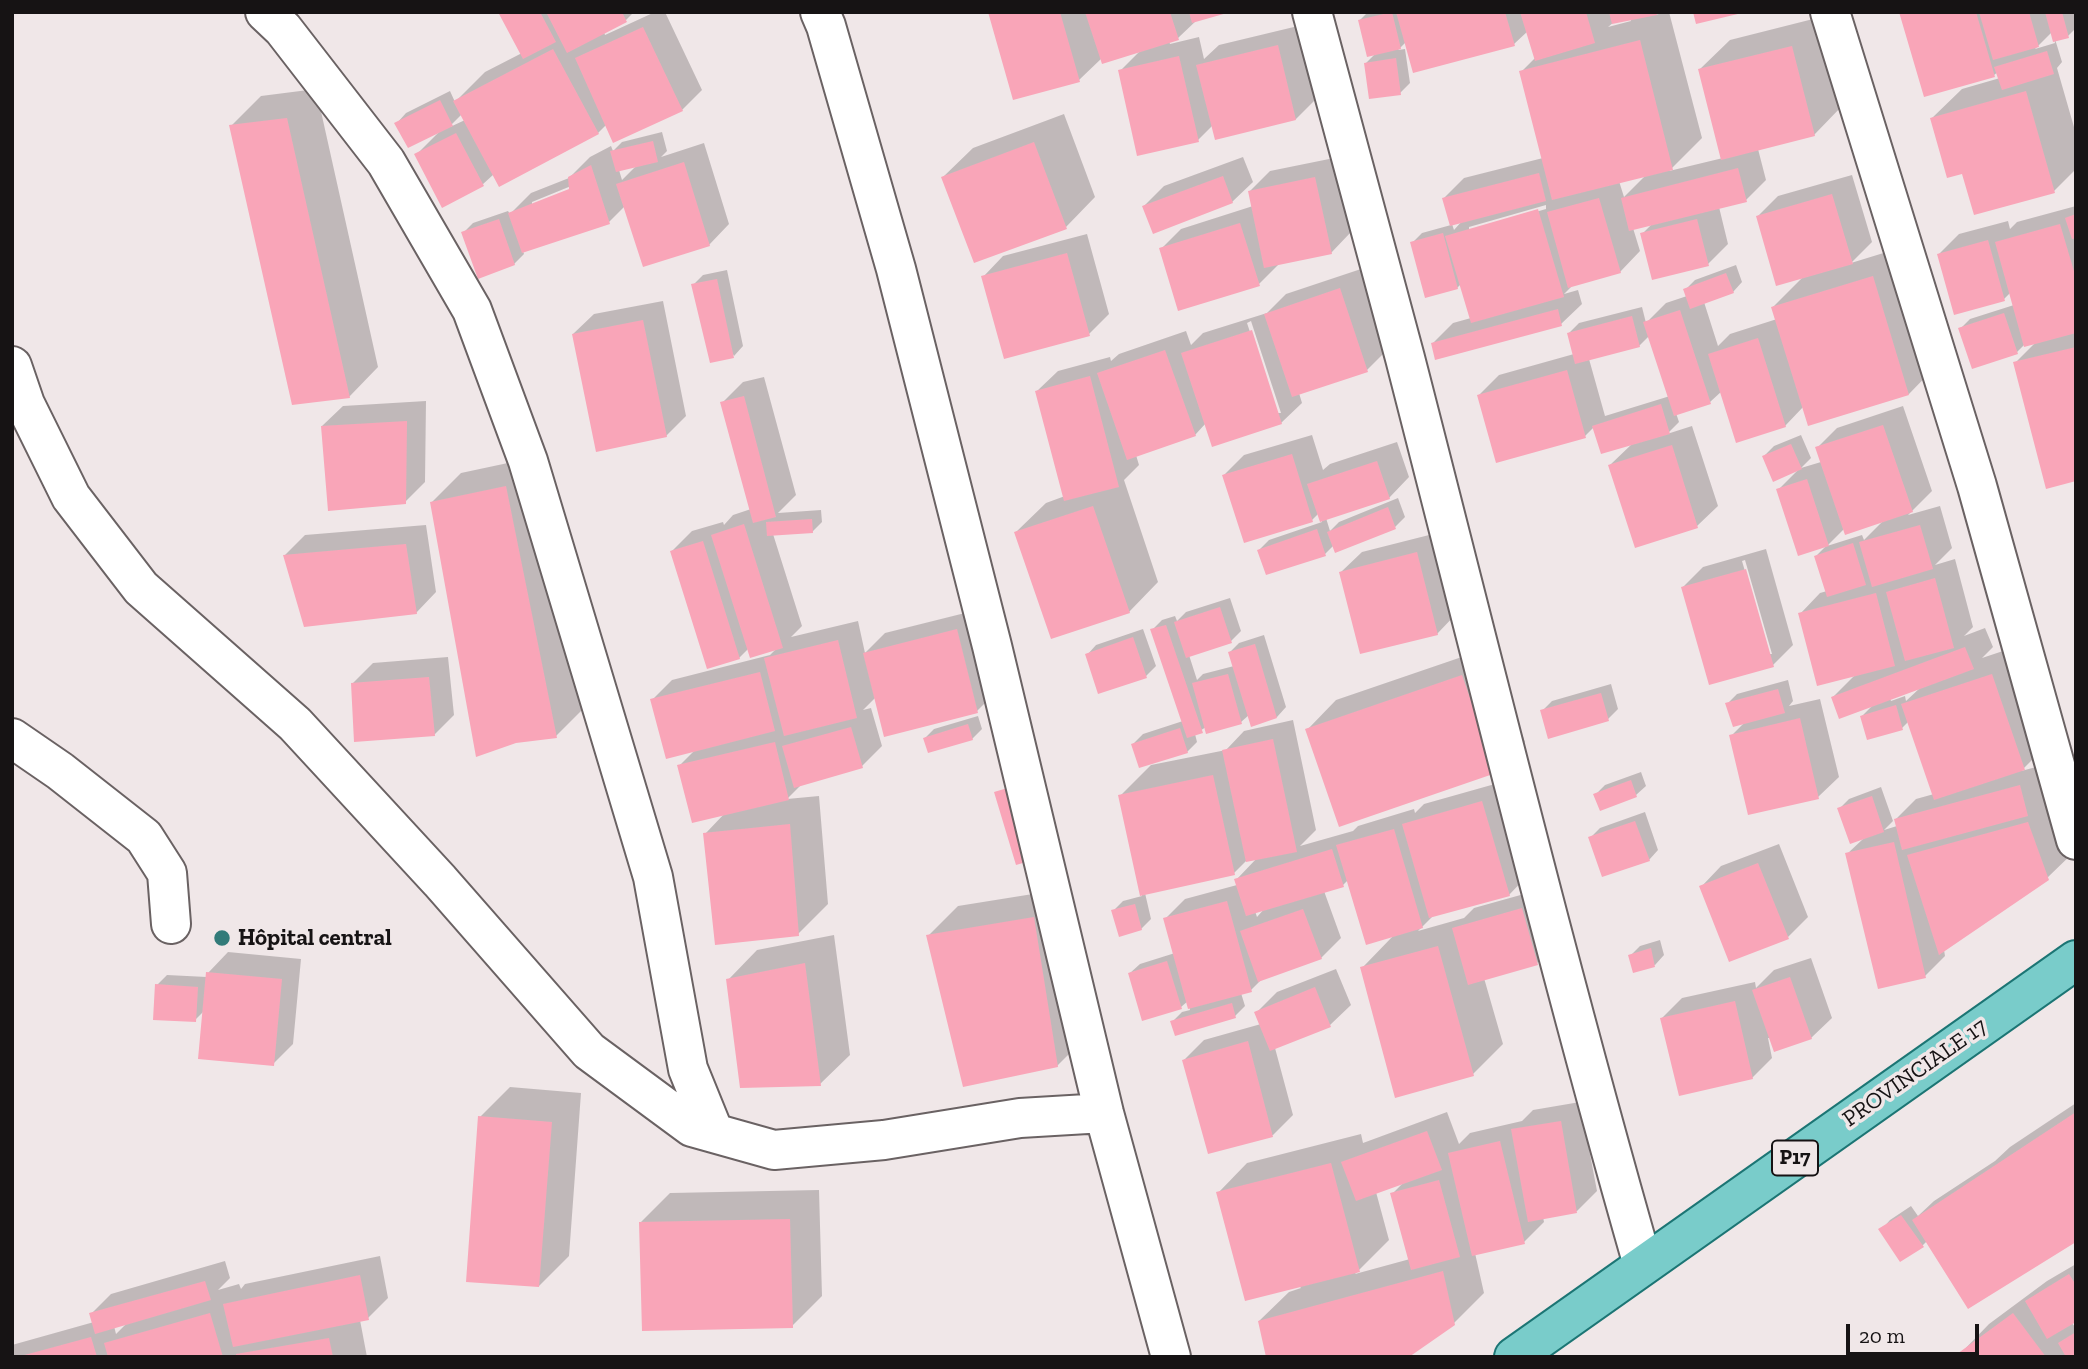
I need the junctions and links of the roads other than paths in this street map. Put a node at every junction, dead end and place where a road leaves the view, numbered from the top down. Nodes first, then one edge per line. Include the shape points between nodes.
1 (265, 12) edge
2 (820, 12) edge
3 (1312, 12) edge
4 (1830, 12) edge
5 (12, 366) edge
6 (12, 738) edge
7 (2076, 840) edge
8 (171, 925) dead end
9 (2076, 960) edge
10 (1104, 1113) junction
11 (714, 1133) junction
12 (1643, 1265) junction
13 (1171, 1357) edge
14 (1514, 1357) edge

1 - 11 street via 386,162 472,310 528,461 653,877 688,1069
2 - 10 street via 900,282
3 - 12 street via 1408,369 1519,814
4 - 7 street via 1977,486
5 - 11 street via 25,404 71,496 141,588 295,724 589,1051 692,1127
6 - 8 street via 144,836 167,873
9 - 12 main road, PROVINCIALE 17 / P17
10 - 11 street via 1020,1118 884,1140 774,1150
10 - 13 street
12 - 14 main road, PROVINCIALE 17 / P17

